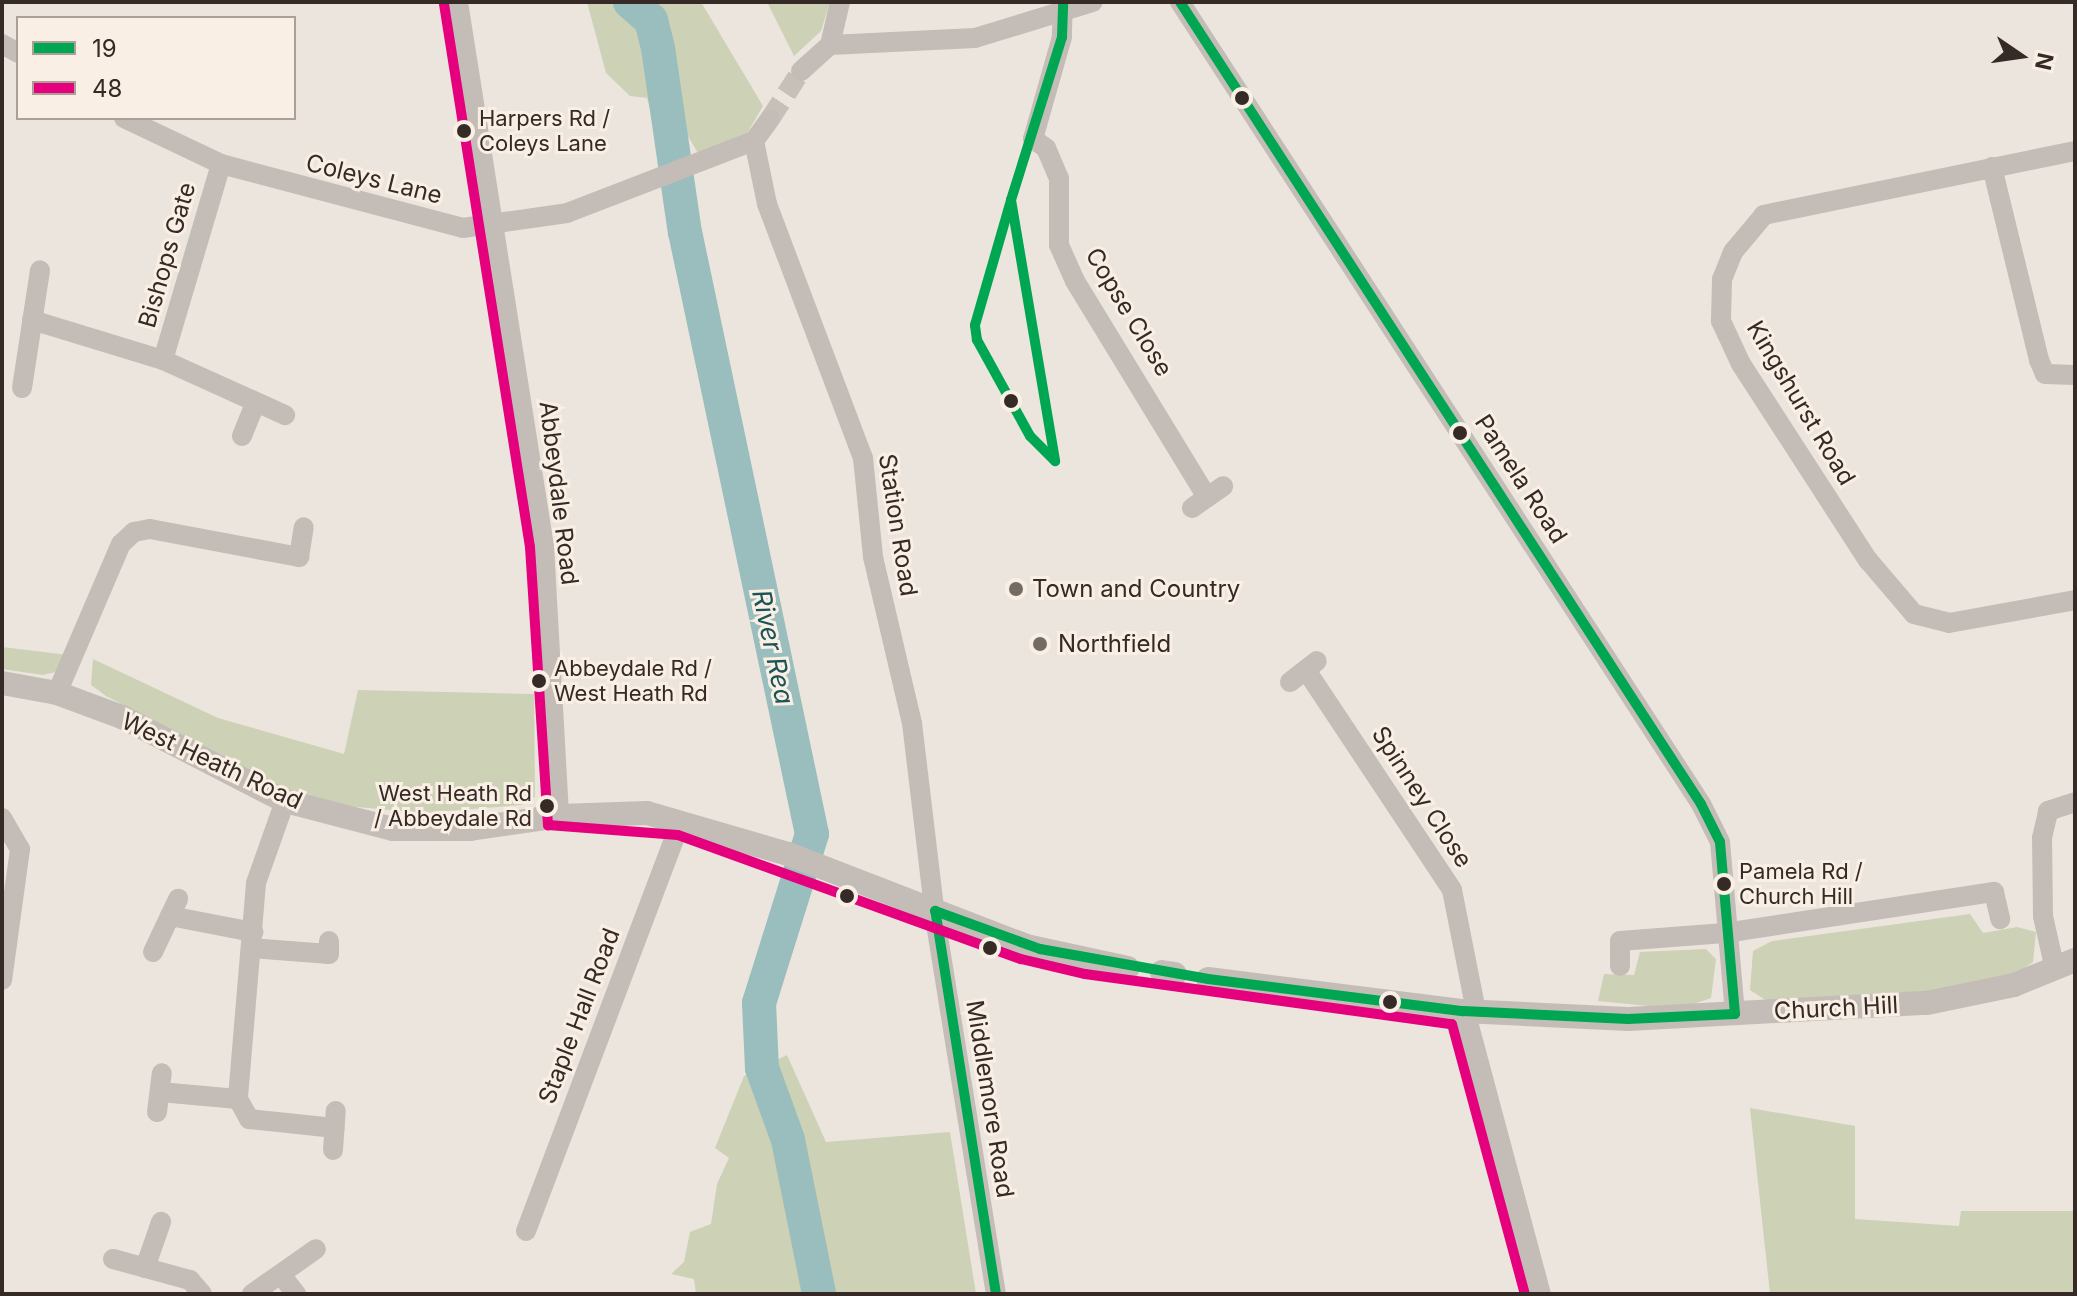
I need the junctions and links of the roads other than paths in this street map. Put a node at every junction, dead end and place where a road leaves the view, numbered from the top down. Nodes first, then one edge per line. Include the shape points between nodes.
1 (458, 2) edge
2 (840, 2) edge
3 (1093, 2) edge
4 (1180, 2) edge
5 (1063, 6) edge
6 (830, 45) junction
7 (801, 71) tunnel mouth
8 (770, 119) tunnel mouth
9 (128, 120) edge
10 (754, 141) junction
11 (2075, 151) edge
12 (221, 164) junction
13 (1992, 167) junction
14 (494, 228) junction
15 (40, 270) dead end
16 (32, 320) junction
17 (163, 360) junction
18 (2075, 375) edge
19 (22, 388) dead end
20 (255, 404) junction
21 (285, 415) dead end
22 (242, 436) dead end
23 (1207, 497) dead end
24 (304, 527) dead end
25 (2075, 600) edge
26 (1304, 671) dead end
27 (2, 683) edge
28 (57, 693) junction
29 (285, 801) junction
30 (2075, 802) edge
31 (559, 816) junction
32 (2, 818) edge
33 (681, 821) junction
34 (935, 911) junction
35 (2000, 919) dead end
36 (1725, 933) junction
37 (252, 940) junction
38 (329, 941) dead end
39 (153, 952) dead end
40 (2065, 962) edge
41 (1620, 966) dead end
42 (1128, 968) dead end
43 (1208, 979) dead end
44 (2, 980) edge
45 (1470, 1011) junction
46 (1735, 1014) junction
47 (159, 1092) dead end
48 (238, 1099) junction
49 (333, 1150) dead end
50 (161, 1222) dead end
51 (526, 1231) dead end
52 (316, 1249) dead end
53 (113, 1259) dead end
54 (145, 1268) junction
55 (282, 1276) junction
56 (202, 1294) edge
57 (252, 1294) edge
58 (296, 1294) edge
59 (996, 1294) edge
60 (1539, 1294) edge

1 - 14 street, Abbeydale Road
2 - 6 street
3 - 5 street
4 - 36 street, Pamela Road via 1701,804 1720,842
5 - 6 street via 975,38
5 - 23 street, Copse Close via 1033,139 1046,148 1059,178 1059,245
6 - 7 street
8 - 10 street
9 - 12 street, Coleys Lane
10 - 14 street, Coleys Lane via 567,213
10 - 34 street, Station Road via 767,204 863,458 873,557 912,723
11 - 13 street, Kingshurst Road
12 - 14 street, Coleys Lane via 398,215
12 - 17 street, Bishops Gate
13 - 18 street via 2039,360 2045,374
13 - 25 street, Kingshurst Road via 1764,215 1733,252 1722,279 1721,321 1741,364 1868,560 1914,614 1949,623
14 - 31 street, Abbeydale Road via 544,546
15 - 16 street
16 - 17 street, Bishops Gate
16 - 19 street
17 - 20 street, Bishops Gate
20 - 21 street, Bishops Gate
20 - 22 street
24 - 28 street via 299,557 150,529 134,532 121,544
26 - 45 street, Spinney Close via 1452,890
27 - 28 street, West Heath Road
28 - 29 street, West Heath Road via 122,717
29 - 31 street, West Heath Road via 393,829 470,829
29 - 37 street via 259,864
30 - 40 street via 2048,811 2042,838 2043,916
31 - 33 street, West Heath Road via 614,811
32 - 44 street via 20,849
33 - 34 street, West Heath Road via 788,854
33 - 51 street, Staple Hall Road
34 - 42 street via 1026,946
34 - 59 street, Middlemore Road
35 - 36 street via 1994,892
36 - 41 street via 1620,941
36 - 46 street, Pamela Road
37 - 38 street via 329,954
37 - 39 street via 174,908
37 - 48 street
40 - 46 street, Church Hill via 2014,985 1927,1003
43 - 45 street, Church Hill
45 - 46 street, Church Hill via 1628,1019
45 - 60 street
47 - 48 street
48 - 49 street via 249,1119 336,1119
50 - 54 street
52 - 55 street
53 - 54 street
54 - 56 street via 190,1280
55 - 57 street
55 - 58 street

